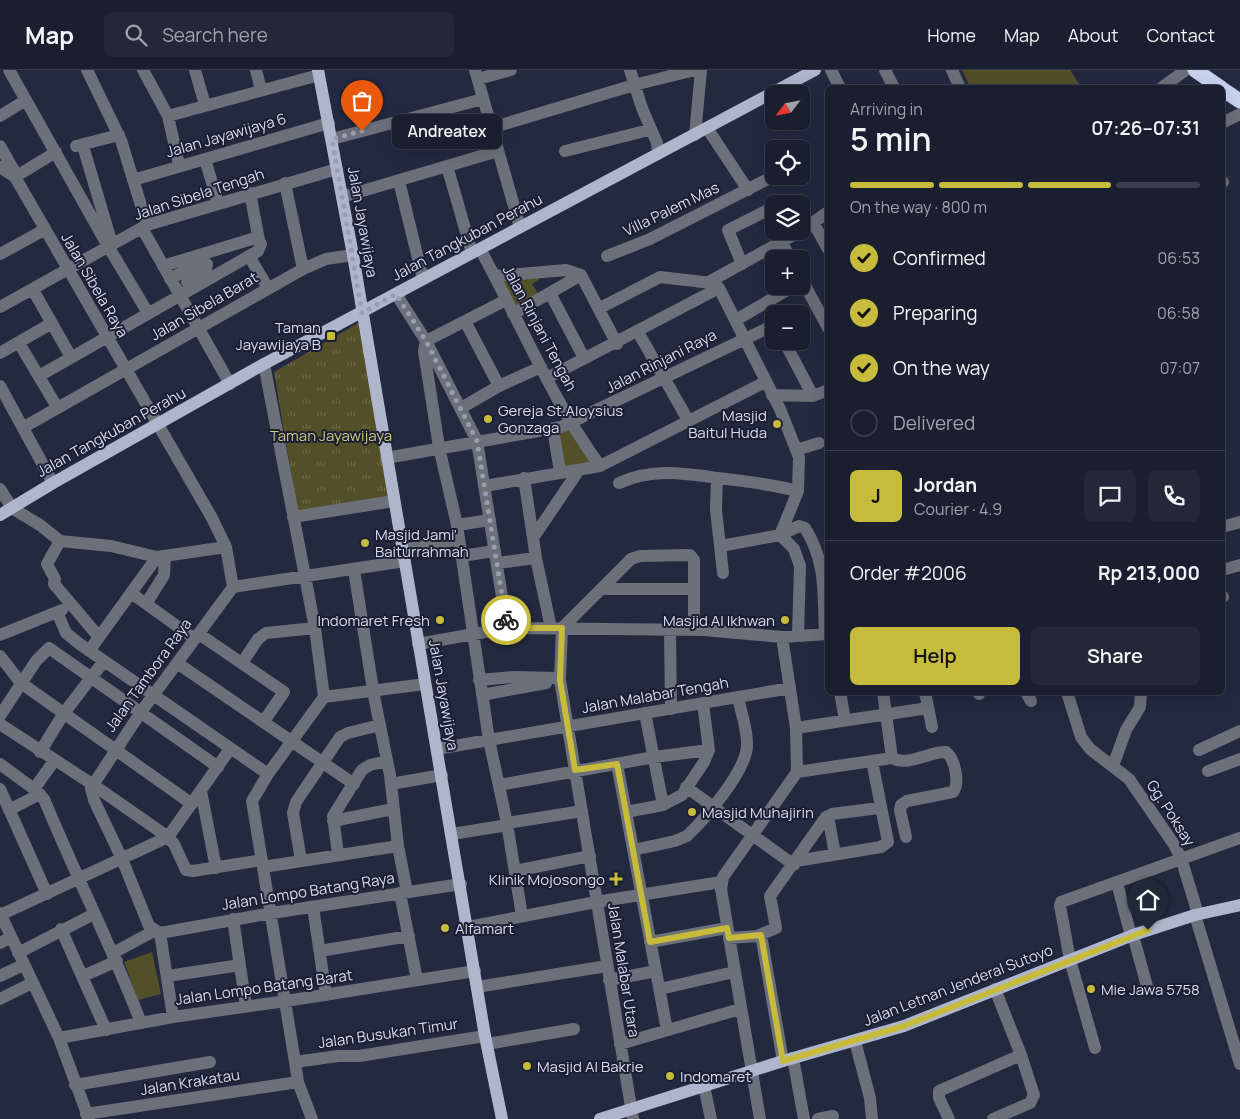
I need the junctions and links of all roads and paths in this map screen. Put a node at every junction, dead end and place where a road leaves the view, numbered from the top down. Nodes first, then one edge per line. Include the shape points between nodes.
1 (9, 70) edge
2 (87, 70) edge
3 (143, 70) edge
4 (195, 70) edge
5 (256, 70) edge
6 (511, 70) edge
7 (630, 70) edge
8 (695, 70) edge
9 (701, 70) edge
10 (815, 70) edge
11 (831, 70) edge
12 (885, 70) edge
13 (952, 70) edge
14 (1186, 70) edge
15 (1196, 70) edge
16 (320, 72) edge
17 (476, 75) edge
18 (634, 85) junction
19 (838, 85) edge
20 (892, 85) edge
21 (959, 85) edge
22 (1165, 85) edge
23 (1218, 85) edge
24 (261, 90) junction
25 (1225, 90) edge
26 (483, 99) junction
27 (26, 100) junction
28 (1240, 101) edge
29 (205, 105) junction
30 (1240, 114) edge
31 (0, 116) edge
32 (168, 116) junction
33 (1225, 122) edge
34 (329, 123) junction
35 (491, 128) junction
36 (708, 128) junction
37 (649, 130) junction
38 (119, 135) junction
39 (695, 135) junction
40 (332, 139) junction
41 (0, 146) edge
42 (498, 151) junction
43 (56, 152) junction
44 (565, 152) dead end
45 (658, 154) junction
46 (205, 159) junction
47 (179, 166) junction
48 (447, 166) junction
49 (0, 167) edge
50 (337, 169) junction
51 (16, 176) junction
52 (132, 180) junction
53 (398, 181) junction
54 (765, 181) edge
55 (285, 183) junction
56 (748, 190) junction
57 (250, 193) junction
58 (342, 197) junction
59 (218, 203) junction
60 (765, 212) edge
61 (825, 214) edge
62 (813, 222) junction
63 (810, 224) edge
64 (144, 226) junction
65 (520, 227) junction
66 (44, 230) junction
67 (259, 240) junction
68 (786, 240) edge
69 (782, 243) junction
70 (825, 244) edge
71 (110, 245) junction
72 (2, 249) edge
73 (786, 250) edge
74 (476, 251) junction
75 (353, 255) junction
76 (249, 256) junction
77 (607, 256) dead end
78 (742, 264) junction
79 (163, 266) junction
80 (303, 269) junction
81 (67, 270) junction
82 (581, 275) junction
83 (495, 276) junction
84 (423, 279) junction
85 (713, 285) junction
86 (176, 288) junction
87 (268, 288) junction
88 (33, 290) junction
89 (550, 293) junction
90 (396, 294) junction
91 (779, 295) edge
92 (808, 295) edge
93 (506, 300) junction
94 (764, 304) joint
95 (0, 307) edge
96 (600, 308) junction
97 (148, 313) junction
98 (362, 313) junction
99 (513, 314) junction
100 (736, 320) junction
101 (465, 321) junction
102 (52, 323) junction
103 (825, 323) edge
104 (765, 327) edge
105 (198, 328) junction
106 (638, 332) junction
107 (106, 338) junction
108 (743, 338) junction
109 (426, 341) junction
110 (19, 342) junction
111 (616, 344) junction
112 (789, 350) edge
113 (0, 353) edge
114 (71, 357) junction
115 (584, 358) junction
116 (264, 364) junction
117 (125, 369) junction
118 (544, 373) junction
119 (39, 376) junction
120 (663, 378) junction
121 (765, 382) junction
122 (230, 384) junction
123 (0, 386) edge
124 (499, 386) junction
125 (825, 391) edge
126 (772, 395) junction
127 (814, 396) junction
128 (57, 407) junction
129 (461, 408) junction
130 (688, 420) junction
131 (573, 422) junction
132 (157, 424) junction
133 (24, 427) junction
134 (553, 429) junction
135 (477, 441) junction
136 (819, 442) dead end
137 (439, 447) junction
138 (796, 450) junction
139 (386, 458) junction
140 (600, 466) junction
141 (579, 470) junction
142 (560, 472) junction
143 (524, 478) junction
144 (717, 478) junction
145 (53, 483) junction
146 (619, 483) dead end
147 (485, 486) junction
148 (0, 489) edge
149 (798, 491) junction
150 (394, 501) junction
151 (6, 512) edge
152 (293, 517) junction
153 (490, 520) junction
154 (1240, 522) edge
155 (457, 525) junction
156 (1225, 526) edge
157 (780, 535) junction
158 (533, 538) junction
159 (459, 539) junction
160 (60, 541) junction
161 (721, 546) junction
162 (226, 547) junction
163 (161, 556) junction
164 (404, 556) junction
165 (461, 556) junction
166 (496, 557) junction
167 (536, 558) junction
168 (1240, 565) edge
169 (825, 566) edge
170 (1225, 569) edge
171 (354, 570) junction
172 (724, 574) dead end
173 (306, 577) junction
174 (233, 587) junction
175 (601, 589) junction
176 (694, 589) junction
177 (131, 593) junction
178 (146, 604) junction
179 (69, 607) dead end
180 (57, 612) junction
181 (316, 628) junction
182 (507, 628) junction
183 (557, 628) junction
184 (670, 630) junction
185 (694, 630) junction
186 (472, 633) junction
187 (825, 634) edge
188 (0, 635) edge
189 (197, 636) junction
190 (798, 636) junction
191 (98, 637) junction
192 (782, 637) junction
193 (418, 644) junction
194 (89, 651) junction
195 (0, 656) edge
196 (104, 661) junction
197 (178, 663) junction
198 (242, 663) junction
199 (91, 678) junction
200 (560, 679) junction
201 (479, 680) junction
202 (21, 683) junction
203 (425, 684) junction
204 (790, 688) junction
205 (373, 691) junction
206 (153, 694) junction
207 (482, 695) junction
208 (841, 695) edge
209 (884, 695) edge
210 (925, 695) edge
211 (1067, 695) edge
212 (1141, 695) edge
213 (324, 697) junction
214 (738, 697) junction
215 (703, 703) junction
216 (671, 708) junction
217 (928, 708) junction
218 (141, 712) junction
219 (64, 713) junction
220 (645, 713) junction
221 (887, 715) junction
222 (0, 716) edge
223 (845, 720) junction
224 (264, 721) junction
225 (0, 724) edge
226 (380, 726) junction
227 (568, 726) junction
228 (932, 727) dead end
229 (796, 728) junction
230 (1240, 731) edge
231 (489, 740) junction
232 (293, 742) junction
233 (115, 749) junction
234 (230, 749) junction
235 (437, 749) junction
236 (709, 750) junction
237 (1199, 750) dead end
238 (40, 752) junction
239 (654, 757) junction
240 (892, 758) junction
241 (1240, 759) edge
242 (54, 761) junction
243 (387, 761) junction
244 (872, 761) junction
245 (0, 764) edge
246 (323, 764) junction
247 (617, 764) junction
248 (1113, 766) junction
249 (218, 767) junction
250 (575, 770) junction
251 (1208, 771) dead end
252 (797, 772) junction
253 (268, 774) junction
254 (442, 775) junction
255 (92, 784) junction
256 (354, 784) junction
257 (391, 784) junction
258 (500, 785) junction
259 (686, 787) junction
260 (0, 789) edge
261 (201, 791) junction
262 (37, 792) junction
263 (192, 804) junction
264 (663, 805) junction
265 (713, 806) junction
266 (880, 808) junction
267 (393, 809) junction
268 (10, 810) junction
269 (582, 810) junction
270 (626, 812) junction
271 (828, 816) junction
272 (333, 821) junction
273 (508, 824) junction
274 (452, 834) junction
275 (752, 834) junction
276 (168, 837) junction
277 (906, 837) dead end
278 (1240, 838) edge
279 (398, 846) junction
280 (633, 850) junction
281 (338, 854) junction
282 (835, 854) junction
283 (590, 856) junction
284 (1181, 858) junction
285 (122, 859) junction
286 (301, 860) junction
287 (263, 863) junction
288 (795, 863) junction
289 (216, 868) junction
290 (515, 871) junction
291 (79, 879) junction
292 (721, 882) junction
293 (461, 884) junction
294 (1118, 887) dead end
295 (403, 892) junction
296 (47, 894) junction
297 (642, 895) junction
298 (596, 902) junction
299 (1240, 905) edge
300 (313, 906) junction
301 (272, 913) junction
302 (0, 914) edge
303 (94, 914) junction
304 (1197, 915) junction
305 (522, 916) junction
306 (233, 919) junction
307 (468, 927) junction
308 (61, 930) junction
309 (157, 932) junction
310 (728, 933) junction
311 (761, 935) junction
312 (409, 936) junction
313 (1132, 936) junction
314 (6, 940) edge
315 (650, 942) junction
316 (320, 951) junction
317 (18, 953) junction
318 (115, 957) junction
319 (1070, 960) junction
320 (23, 965) junction
321 (240, 965) junction
322 (607, 966) junction
323 (475, 971) junction
324 (656, 971) junction
325 (734, 972) junction
326 (0, 976) edge
327 (83, 976) junction
328 (168, 976) junction
329 (417, 980) junction
330 (610, 980) junction
331 (32, 983) junction
332 (477, 987) junction
333 (660, 988) junction
334 (995, 989) junction
335 (1148, 990) dead end
336 (326, 995) junction
337 (0, 999) edge
338 (286, 1001) junction
339 (246, 1006) junction
340 (740, 1009) junction
341 (173, 1017) junction
342 (141, 1023) junction
343 (574, 1029) dead end
344 (106, 1030) junction
345 (667, 1030) junction
346 (59, 1038) junction
347 (486, 1040) junction
348 (856, 1040) junction
349 (620, 1044) junction
350 (1095, 1048) dead end
351 (1021, 1055) junction
352 (788, 1059) junction
353 (210, 1062) dead end
354 (295, 1062) junction
355 (1240, 1064) edge
356 (752, 1070) junction
357 (298, 1082) junction
358 (75, 1085) junction
359 (704, 1086) junction
360 (632, 1114) edge
361 (88, 1116) edge
362 (833, 1116) dead end
363 (312, 1119) edge
364 (502, 1119) edge
365 (600, 1119) edge
366 (711, 1119) edge
367 (760, 1119) edge
368 (804, 1119) edge
369 (818, 1119) edge
370 (872, 1119) edge
371 (949, 1119) edge
372 (994, 1119) edge

1 - 27 street
2 - 38 street
3 - 32 street
4 - 29 street
5 - 24 street
6 - 17 street
7 - 18 street
8 - 18 street
9 - 39 street
10 - 36 main road, Jalan Tangkuban Perahu
11 - 19 street
12 - 20 street
13 - 21 street
14 - 22 street
15 - 23 highway
16 - 24 street
16 - 34 main road, Jalan Jayawijaya
17 - 26 street
18 - 35 street
18 - 37 street
24 - 29 street
25 - 28 highway
26 - 35 street
26 - 40 street
27 - 31 street
27 - 43 street
29 - 32 street
30 - 33 street
32 - 47 street
34 - 40 main road, Jalan Jayawijaya
34 - 46 street, Jalan Jayawijaya 6
35 - 42 street
36 - 39 main road, Jalan Tangkuban Perahu
36 - 56 street, Villa Palem Mas
37 - 44 street
37 - 45 street via 657,143
38 - 52 street
38 - 71 street via 79,146
39 - 45 main road, Jalan Tangkuban Perahu
40 - 50 main road, Jalan Jayawijaya
41 - 51 street
42 - 48 street
42 - 65 street
43 - 51 street
43 - 71 street
45 - 65 main road, Jalan Tangkuban Perahu
46 - 47 street, Jalan Jayawijaya 6
46 - 59 street
47 - 52 street, Jalan Jayawijaya 6
48 - 53 street
48 - 74 street, Jalan Rinjani Tengah
49 - 51 street, Jalan Sibela Raya
50 - 55 street, Jalan Sibela Tengah
50 - 58 main road, Jalan Jayawijaya
51 - 66 street, Jalan Sibela Raya
52 - 64 street
53 - 58 street
53 - 84 street
54 - 56 street, Villa Palem Mas
55 - 57 street, Jalan Sibela Tengah
55 - 80 street
56 - 77 street, Villa Palem Mas via 644,242
57 - 59 street, Jalan Sibela Tengah
57 - 67 street
58 - 75 main road, Jalan Jayawijaya
59 - 64 street, Jalan Sibela Tengah
60 - 78 street via 728,230
61 - 62 street
62 - 63 street
62 - 70 street
64 - 71 street, Jalan Sibela Tengah
64 - 79 street
65 - 74 main road, Jalan Tangkuban Perahu
66 - 72 street
66 - 81 street, Jalan Sibela Raya
67 - 76 street via 261,248
67 - 79 street via 252,239
68 - 69 street
69 - 73 street
69 - 78 street
71 - 81 street, Jalan Sibela Tengah
71 - 97 street
74 - 83 street, Jalan Rinjani Tengah
74 - 84 main road, Jalan Tangkuban Perahu
75 - 80 street, Jalan Sibela Barat
75 - 98 main road, Jalan Jayawijaya
76 - 86 street
76 - 87 street
78 - 85 street
79 - 86 street
80 - 87 street, Jalan Sibela Barat
81 - 88 street, Jalan Sibela Tengah
81 - 107 street, Jalan Sibela Raya
82 - 83 street via 566,270
82 - 89 street
82 - 96 street
83 - 93 street, Jalan Rinjani Tengah
84 - 90 main road, Jalan Tangkuban Perahu
85 - 96 street via 660,277
85 - 100 street
85 - 106 street
86 - 97 street
86 - 105 street
87 - 105 street, Jalan Sibela Barat
88 - 95 street, Jalan Sibela Tengah
88 - 102 street
89 - 99 street
89 - 115 street
90 - 98 main road, Jalan Tangkuban Perahu
90 - 109 street
91 - 94 street
92 - 103 street
93 - 99 street, Jalan Rinjani Tengah
93 - 101 street
94 - 100 street
96 - 111 street
97 - 107 street
98 - 116 main road, Jalan Tangkuban Perahu
98 - 139 main road, Jalan Jayawijaya
99 - 118 street, Jalan Rinjani Tengah
100 - 108 street
101 - 109 street
101 - 124 street
102 - 110 street
102 - 114 street
104 - 108 street, Jalan Rinjani Raya
105 - 117 street, Jalan Sibela Barat
105 - 122 street
106 - 111 street
106 - 120 street
107 - 114 street
107 - 117 street, Jalan Sibela Raya
108 - 120 street, Jalan Rinjani Raya
108 - 121 street
109 - 129 street
109 - 137 street via 424,351
110 - 113 street
110 - 119 street
111 - 115 street
112 - 127 street
114 - 119 street
115 - 118 street
116 - 122 main road, Jalan Tangkuban Perahu
116 - 152 street
117 - 128 street, Jalan Sibela Barat
117 - 132 street, Jalan Sibela Raya
118 - 124 street
118 - 131 street, Jalan Rinjani Tengah
119 - 128 street
120 - 130 street
120 - 131 street, Jalan Rinjani Raya
121 - 126 street
121 - 130 street
122 - 132 main road, Jalan Tangkuban Perahu
123 - 133 street
124 - 129 street
125 - 127 street
126 - 127 street
126 - 138 street
128 - 133 street, Jalan Sibela Barat
129 - 135 street
130 - 140 street
131 - 134 street, Jalan Rinjani Raya
131 - 140 street, Jalan Rinjani Tengah
132 - 145 main road, Jalan Tangkuban Perahu
132 - 162 street, Jalan Sibela Raya
133 - 145 street
134 - 135 street, Jalan Rinjani Raya
134 - 142 street
135 - 137 street, Jalan Rinjani Raya
135 - 147 street
136 - 138 street
137 - 139 street, Jalan Rinjani Raya
137 - 155 street
138 - 149 street via 800,468
139 - 150 main road, Jalan Jayawijaya
140 - 141 street
141 - 142 street
141 - 158 street
142 - 143 street
143 - 147 street
143 - 158 street, Jalan Malabar Utara
144 - 146 street via 667,472
144 - 149 street via 763,482
144 - 161 street via 715,494
145 - 151 main road, Jalan Tangkuban Perahu
147 - 153 street
148 - 151 street
149 - 157 street
150 - 152 street
150 - 164 main road, Jalan Jayawijaya
151 - 160 street via 40,525
152 - 173 street
153 - 155 street
153 - 166 street
154 - 156 street
155 - 159 street
157 - 161 street
157 - 169 street via 799,526 805,528
157 - 190 street via 794,549 800,566
158 - 167 street, Jalan Malabar Utara
159 - 164 street
159 - 165 street
160 - 163 street via 111,546
160 - 191 street via 47,564 55,579 54,584
161 - 172 street
162 - 163 street
162 - 174 street, Jalan Sibela Raya
163 - 177 street
163 - 178 street via 164,575
164 - 171 street
164 - 193 main road, Jalan Jayawijaya
165 - 166 street
165 - 186 street
166 - 167 street
166 - 182 street
167 - 183 street, Jalan Malabar Utara
168 - 170 street
171 - 173 street
171 - 205 street
173 - 174 street
173 - 181 street
174 - 189 street, Jalan Tambora Raya
175 - 176 street
175 - 176 street via 637,557 690,555 694,560
175 - 183 street
176 - 185 street
177 - 178 street
177 - 191 street
178 - 189 street
179 - 180 street
180 - 188 street
180 - 194 street via 70,637
181 - 198 street via 266,633
181 - 213 street
182 - 183 street
182 - 186 street
183 - 184 street
183 - 200 street, Jalan Malabar Utara
184 - 185 street
184 - 216 street
185 - 192 street
186 - 193 street
186 - 201 street
187 - 190 street
189 - 197 street, Jalan Tambora Raya
189 - 198 street
190 - 192 street
191 - 194 street
192 - 204 street
193 - 203 main road, Jalan Jayawijaya
194 - 196 street
195 - 202 street
196 - 199 street
196 - 206 street
197 - 206 street, Jalan Tambora Raya
197 - 224 street
198 - 224 street via 284,692
199 - 202 street via 49,648
199 - 218 street
199 - 219 street
200 - 201 street via 514,677
200 - 207 street
200 - 227 street, Jalan Malabar Utara
201 - 207 street
202 - 219 street
202 - 222 street
203 - 205 street
203 - 235 main road, Jalan Jayawijaya
204 - 214 street, Jalan Malabar Tengah
204 - 229 street
205 - 213 street
205 - 226 street
206 - 218 street, Jalan Tambora Raya
206 - 234 street
207 - 231 street
208 - 223 street
209 - 221 street
210 - 217 street
211 - 248 street, Gg. Poksay via 1082,737 1090,749
212 - 248 street via 1140,707 1126,730
213 - 232 street
214 - 215 street, Jalan Malabar Tengah
214 - 265 street via 746,755
215 - 216 street, Jalan Malabar Tengah
215 - 236 street
216 - 220 street, Jalan Malabar Tengah
217 - 221 street
217 - 228 street
218 - 233 street, Jalan Tambora Raya
218 - 249 street
219 - 233 street
219 - 238 street
220 - 227 street, Jalan Malabar Tengah
220 - 239 street
221 - 223 street
221 - 240 street
223 - 229 street
224 - 232 street
225 - 238 street
226 - 243 street
226 - 246 street via 344,734
227 - 231 street, Jalan Malabar Tengah
227 - 250 street, Jalan Malabar Utara
229 - 252 street
230 - 237 street
231 - 235 street, Jalan Malabar Tengah
231 - 258 street
232 - 246 street
232 - 253 street
233 - 255 street, Jalan Tambora Raya
233 - 263 street
234 - 249 street
234 - 253 street
235 - 254 main road, Jalan Jayawijaya
236 - 239 street
236 - 259 street
238 - 242 street
239 - 247 street
239 - 264 street
240 - 244 street
240 - 277 street via 918,758 946,752 951,757 957,784 953,792 901,805
241 - 251 street
242 - 255 street
242 - 262 street
243 - 256 street via 364,768
243 - 257 street
244 - 252 street
244 - 266 street
245 - 262 street
246 - 256 street
246 - 286 street via 294,808
247 - 250 street
247 - 270 street
248 - 284 street, Gg. Poksay via 1136,787
249 - 261 street
250 - 258 street
250 - 269 street, Jalan Malabar Utara
252 - 275 street
253 - 287 street via 252,801
254 - 257 street
254 - 274 main road, Jalan Jayawijaya
255 - 276 street
255 - 285 street via 92,794
256 - 272 street
257 - 267 street
258 - 273 street
259 - 264 street via 682,795
259 - 265 street
260 - 268 street
261 - 263 street
261 - 289 street
262 - 268 street
262 - 291 street
263 - 276 street
264 - 270 street
265 - 275 street
265 - 280 street via 684,838
266 - 271 street
266 - 282 street via 889,840 886,845
267 - 272 street
267 - 279 street
268 - 296 street
269 - 273 street
269 - 283 street, Jalan Malabar Utara
270 - 280 street
271 - 282 street
271 - 288 street
272 - 281 street
273 - 274 street
273 - 290 street
274 - 293 main road, Jalan Jayawijaya
275 - 288 street
275 - 292 street
276 - 285 street
276 - 289 street via 186,870
278 - 284 street
279 - 281 street
279 - 295 street
280 - 297 street
281 - 286 street
282 - 288 street
283 - 290 street
283 - 298 street, Jalan Malabar Utara
284 - 304 street, Gg. Poksay
284 - 319 street via 1068,899 1060,906
285 - 291 street
285 - 309 street via 149,926
286 - 287 street
287 - 289 street
287 - 301 street
288 - 311 street via 770,896 777,927
290 - 305 street
291 - 296 street
291 - 303 street
292 - 297 street
292 - 310 street
293 - 295 street, Jalan Lompo Batang Raya
293 - 307 main road, Jalan Jayawijaya
294 - 313 street
295 - 300 street, Jalan Lompo Batang Raya
295 - 312 street
296 - 302 street
297 - 298 street
297 - 315 street
298 - 305 street
298 - 322 street, Jalan Malabar Utara
299 - 304 main road, Jalan Letnan Jenderal Sutoyo
300 - 301 street, Jalan Lompo Batang Raya
300 - 316 street
301 - 306 street, Jalan Lompo Batang Raya
301 - 338 street
302 - 314 street
303 - 308 street
303 - 318 street
304 - 313 main road, Jalan Letnan Jenderal Sutoyo
304 - 355 street, Gg. Poksay
305 - 307 street
306 - 309 street, Jalan Lompo Batang Raya
306 - 321 street
307 - 323 main road, Jalan Jayawijaya
308 - 317 street
308 - 327 street
309 - 318 street, Jalan Lompo Batang Raya
309 - 328 street
310 - 311 street
310 - 315 street
310 - 325 street
311 - 352 street
312 - 316 street
312 - 329 street
313 - 319 main road, Jalan Letnan Jenderal Sutoyo
313 - 335 street
314 - 317 street
315 - 324 street
316 - 336 street
317 - 320 street
318 - 327 street, Jalan Lompo Batang Raya
318 - 342 street
319 - 334 main road, Jalan Letnan Jenderal Sutoyo
319 - 350 street
320 - 326 street
320 - 331 street
321 - 328 street
321 - 339 street
322 - 330 street, Jalan Malabar Utara
322 - 332 street
323 - 329 street, Jalan Lompo Batang Barat
323 - 332 main road, Jalan Jayawijaya
324 - 330 street
324 - 333 street
325 - 333 street
325 - 340 street
327 - 344 street
328 - 341 street
329 - 336 street, Jalan Lompo Batang Barat
330 - 349 street, Jalan Malabar Utara
331 - 337 street
331 - 346 street
332 - 347 main road, Jalan Jayawijaya
333 - 345 street
334 - 348 main road, Jalan Letnan Jenderal Sutoyo via 917,1021
334 - 351 street
336 - 338 street, Jalan Lompo Batang Barat
338 - 339 street, Jalan Lompo Batang Barat
338 - 354 street
339 - 341 street, Jalan Lompo Batang Barat
340 - 345 street
340 - 356 street
341 - 342 street, Jalan Lompo Batang Barat
342 - 344 street, Jalan Lompo Batang Barat
343 - 347 street, Jalan Busukan Timur
344 - 346 street, Jalan Lompo Batang Barat
345 - 349 street
346 - 358 street
347 - 354 street, Jalan Busukan Timur
347 - 364 main road, Jalan Jayawijaya
348 - 352 main road, Jalan Letnan Jenderal Sutoyo
348 - 370 street
349 - 360 street, Jalan Malabar Utara
351 - 371 street via 939,1091
351 - 372 street via 1033,1099
352 - 356 main road, Jalan Letnan Jenderal Sutoyo
352 - 368 street
353 - 358 street
354 - 357 street
356 - 359 main road, Jalan Letnan Jenderal Sutoyo
356 - 367 street
357 - 361 street, Jalan Krakatau
357 - 363 street
358 - 361 street
359 - 360 main road, Jalan Letnan Jenderal Sutoyo
359 - 366 street
360 - 365 main road, Jalan Letnan Jenderal Sutoyo
362 - 369 street

